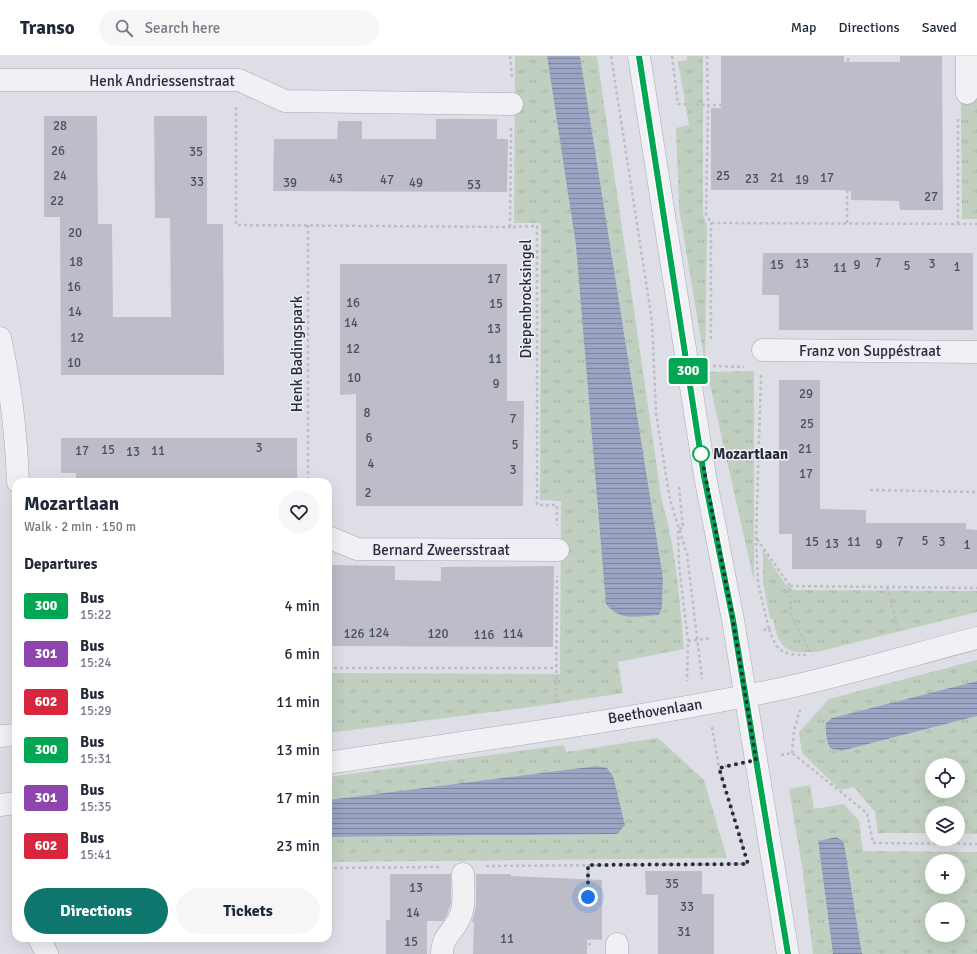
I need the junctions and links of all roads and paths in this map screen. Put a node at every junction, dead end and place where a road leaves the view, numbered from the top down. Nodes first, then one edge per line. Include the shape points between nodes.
1 (510, 56) edge
2 (611, 56) edge
3 (639, 56) edge
4 (672, 56) edge
5 (707, 56) edge
6 (848, 56) edge
7 (967, 56) edge
8 (0, 80) edge
9 (236, 80) junction
10 (967, 93) joint
11 (512, 104) junction
12 (708, 105) junction
13 (848, 106) junction
14 (711, 223) junction
15 (847, 223) junction
16 (958, 224) junction
17 (977, 224) edge
18 (308, 225) junction
19 (510, 227) junction
20 (0, 338) edge
21 (711, 342) dead end
22 (977, 352) edge
23 (711, 358) dead end
24 (762, 359) joint
25 (747, 367) dead end
26 (18, 478) edge
27 (308, 478) edge
28 (679, 482) dead end
29 (870, 490) dead end
30 (977, 492) edge
31 (678, 529) junction
32 (756, 538) junction
33 (332, 539) edge
34 (558, 550) junction
35 (790, 586) junction
36 (887, 587) junction
37 (977, 588) edge
38 (769, 629) junction
39 (735, 634) junction
40 (977, 638) edge
41 (688, 640) junction
42 (698, 640) junction
43 (905, 657) junction
44 (332, 668) edge
45 (556, 668) junction
46 (687, 684) dead end
47 (745, 695) junction
48 (707, 703) junction
49 (556, 708) dead end
50 (12, 735) edge
51 (0, 736) edge
52 (756, 760) junction
53 (332, 762) edge
54 (719, 768) junction
55 (12, 804) edge
56 (0, 805) edge
57 (977, 844) edge
58 (743, 849) dead end
59 (746, 856) dead end
60 (748, 864) junction
61 (588, 865) junction
62 (486, 866) dead end
63 (332, 868) edge
64 (455, 870) joint
65 (750, 871) dead end
66 (41, 942) edge
67 (618, 949) edge
68 (47, 954) edge
69 (442, 954) edge
70 (788, 954) edge

1 - 11 path, Diepenbrocksingel
2 - 31 path via 652,321 656,413 670,500
3 - 39 street via 704,476
4 - 12 path via 678,104
5 - 12 path
6 - 13 path
7 - 10 street
8 - 9 street, Henk Andriessenstraat
9 - 11 street, Henk Andriessenstraat via 285,101
9 - 18 path via 236,225
10 - 16 path via 958,94
11 - 19 path, Diepenbrocksingel
12 - 13 path
12 - 14 path via 706,214
13 - 15 path
14 - 15 path
14 - 21 path
15 - 16 path
16 - 17 path
18 - 19 path
18 - 27 path, Henk Badingspark
19 - 34 path, Diepenbrocksingel via 537,226 537,505 557,505
20 - 26 street via 10,380
22 - 24 street, Franz von Suppéstraat
23 - 25 path via 711,366
24 - 32 path
28 - 31 path via 683,528
29 - 30 path
31 - 41 path via 679,565
31 - 42 path via 687,554
32 - 35 path
32 - 38 path via 758,583
33 - 34 street, Bernard Zweersstraat via 357,549
34 - 45 path
35 - 36 path
35 - 38 path via 791,617 814,655 789,655 775,646
36 - 37 path
36 - 43 path
38 - 39 path
39 - 42 path
39 - 47 street
40 - 43 street, Beethovenlaan
41 - 42 path
41 - 46 path
42 - 48 path
43 - 47 street, Beethovenlaan via 796,686
44 - 45 path
45 - 49 path
47 - 48 street, Beethovenlaan
47 - 52 street
48 - 53 street, Beethovenlaan
48 - 54 path
50 - 51 street
52 - 54 path
52 - 57 path via 792,753 867,813 873,843
52 - 70 street
54 - 58 path
55 - 56 street
59 - 60 path
60 - 61 path
60 - 65 path
61 - 62 path
61 - 67 path via 589,944
63 - 64 path
64 - 69 street via 463,907 459,921 442,944
66 - 68 street

